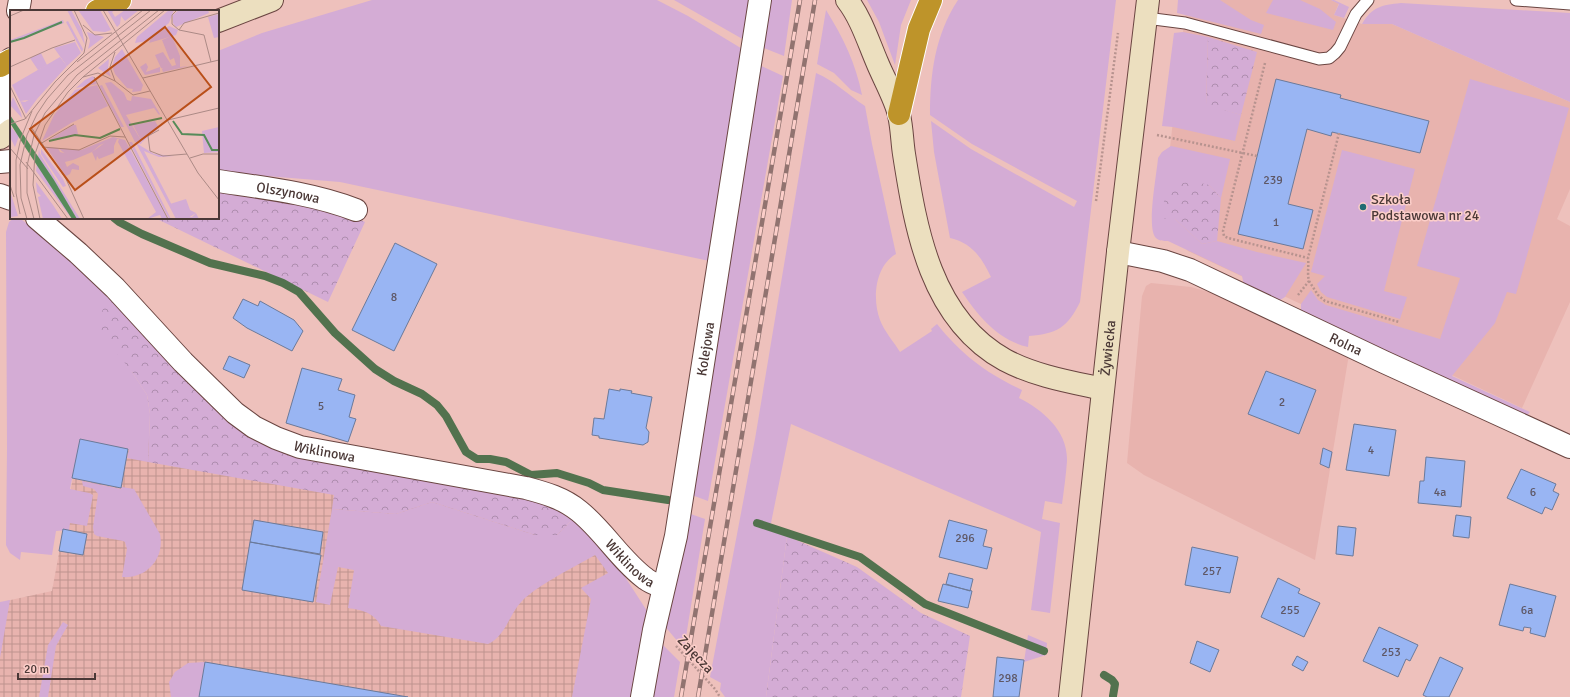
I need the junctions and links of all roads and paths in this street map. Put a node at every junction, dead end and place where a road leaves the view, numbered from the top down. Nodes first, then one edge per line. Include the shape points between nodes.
1 (20, 0) edge
2 (120, 0) edge
3 (272, 0) edge
4 (760, 0) edge
5 (847, 0) edge
6 (931, 0) edge
7 (1368, 0) edge
8 (1516, 0) edge
9 (1570, 4) edge
10 (1147, 9) edge
11 (18, 10) edge
12 (100, 10) edge
13 (219, 21) edge
14 (1118, 31) dead end
15 (1269, 46) junction
16 (10, 61) edge
17 (0, 66) edge
18 (10, 67) edge
19 (899, 114) junction
20 (10, 131) edge
21 (0, 132) edge
22 (1339, 133) dead end
23 (1156, 134) dead end
24 (0, 138) edge
25 (1242, 153) junction
26 (1257, 156) dead end
27 (10, 161) edge
28 (0, 162) edge
29 (219, 181) edge
30 (0, 195) edge
31 (10, 199) edge
32 (1096, 201) dead end
33 (356, 210) dead end
34 (38, 219) edge
35 (1118, 252) junction
36 (1308, 258) junction
37 (1309, 281) junction
38 (1285, 316) junction
39 (1399, 322) dead end
40 (1103, 389) junction
41 (1570, 447) edge
42 (663, 587) junction
43 (654, 630) junction
44 (642, 697) edge
45 (720, 697) edge
46 (1070, 697) edge

1 - 11 street
2 - 12 highway
3 - 13 main road
4 - 42 street, Kolejowa via 676,536
5 - 19 main road via 861,23
6 - 19 highway via 919,29
7 - 15 lane via 1356,14 1340,47 1329,58 1319,59
8 - 9 lane
10 - 15 lane via 1185,23
10 - 35 main road, Żywiecka
14 - 32 path
15 - 25 path
16 - 17 highway, bridge
18 - 21 street
19 - 40 main road via 919,228 933,274 943,298 965,329 1006,360 1042,374
20 - 24 main road
22 - 36 path
23 - 25 path
25 - 26 path
25 - 36 path via 1223,231 1224,236
27 - 28 street
29 - 33 street, Olszynowa via 334,201
30 - 31 street
34 - 42 street, Wiklinowa via 115,288 213,392 254,427 300,447 526,488 551,495 578,510 595,525 634,569 647,580
35 - 38 street, Rolna via 1190,270
35 - 40 main road, Żywiecka
36 - 37 path
37 - 38 path
37 - 39 path via 1326,301
38 - 41 street, Rolna
40 - 46 main road, Żywiecka
42 - 43 street, Kolejowa
43 - 44 street, Kolejowa
43 - 45 path, Zajęcza via 667,637

